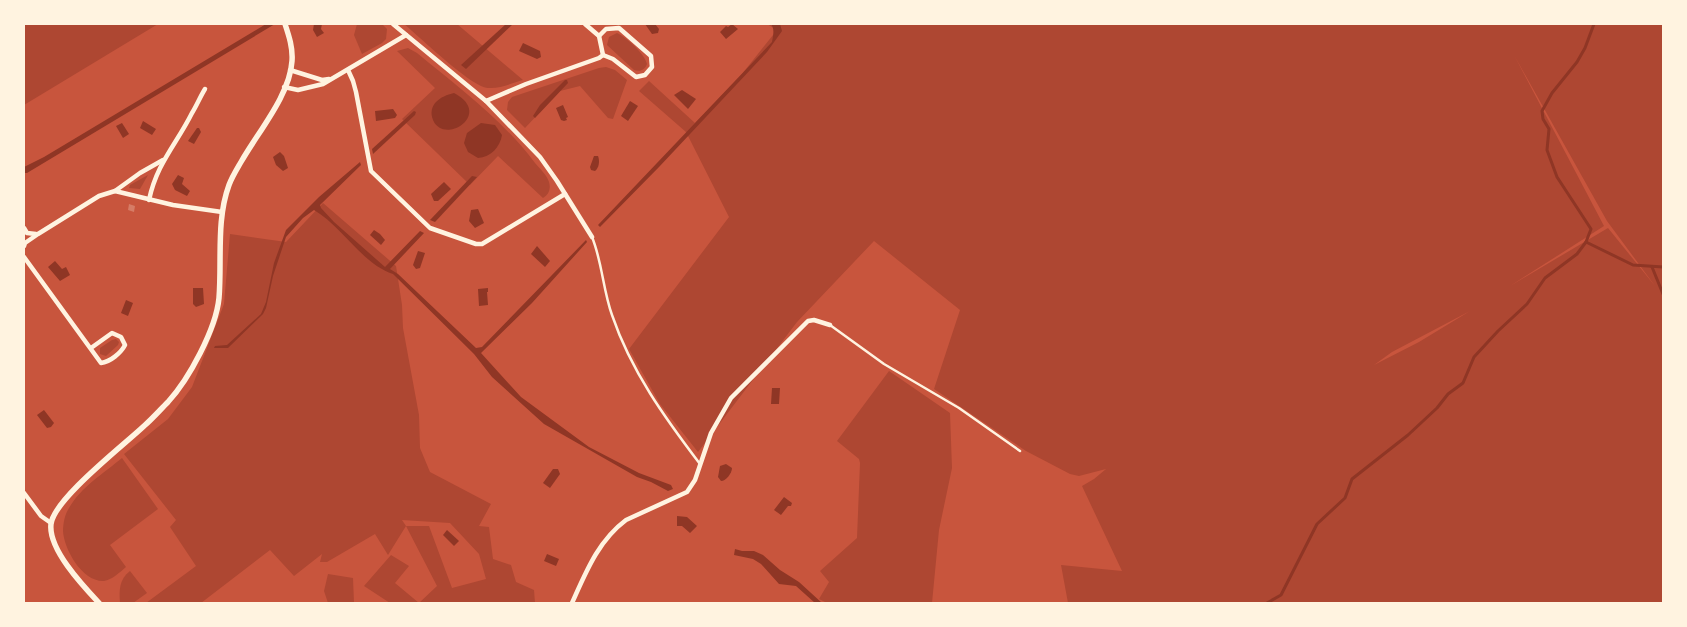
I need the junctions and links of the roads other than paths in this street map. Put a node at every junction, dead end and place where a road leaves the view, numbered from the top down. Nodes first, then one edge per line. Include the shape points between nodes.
1 (285, 24) edge
2 (393, 24) edge
3 (585, 24) edge
4 (406, 35) junction
5 (599, 36) junction
6 (603, 54) junction
7 (290, 70) junction
8 (348, 70) junction
9 (330, 79) junction
10 (284, 87) junction
11 (205, 89) dead end
12 (486, 101) junction
13 (164, 159) junction
14 (115, 191) junction
15 (565, 194) junction
16 (149, 200) junction
17 (222, 212) junction
18 (24, 228) edge
19 (38, 234) junction
20 (592, 237) joint
21 (24, 246) edge
22 (24, 257) edge
23 (830, 325) joint
24 (91, 348) junction
25 (1020, 451) dead end
26 (700, 464) junction
27 (24, 494) edge
28 (51, 523) junction
29 (95, 602) edge
30 (572, 603) edge

1 - 7 street via 292,50
2 - 4 street
3 - 5 street
4 - 8 street
4 - 12 street
5 - 6 street
5 - 6 street via 606,29 618,28 651,56 652,64 647,73 636,77
6 - 12 street via 586,64
7 - 9 street via 322,80
7 - 10 street
8 - 9 street
8 - 15 street via 356,92 371,171 430,228 482,244
9 - 10 street via 298,90
10 - 17 street via 231,179
11 - 13 street
12 - 15 street via 540,156
13 - 14 street
13 - 16 street
14 - 16 street
14 - 19 street via 99,196
15 - 20 street
16 - 17 street
17 - 28 street via 218,306 188,377 145,426 66,499
18 - 19 street
19 - 21 street
20 - 26 lane via 612,315 628,354 668,422
22 - 24 street
23 - 25 lane via 884,364 959,408
23 - 26 street via 808,321 731,398 711,433
24 - 24 street via 103,363 122,351 125,344 121,337 112,333
26 - 30 street via 687,492 617,526 594,555
27 - 28 street via 41,516
28 - 29 street via 56,546

